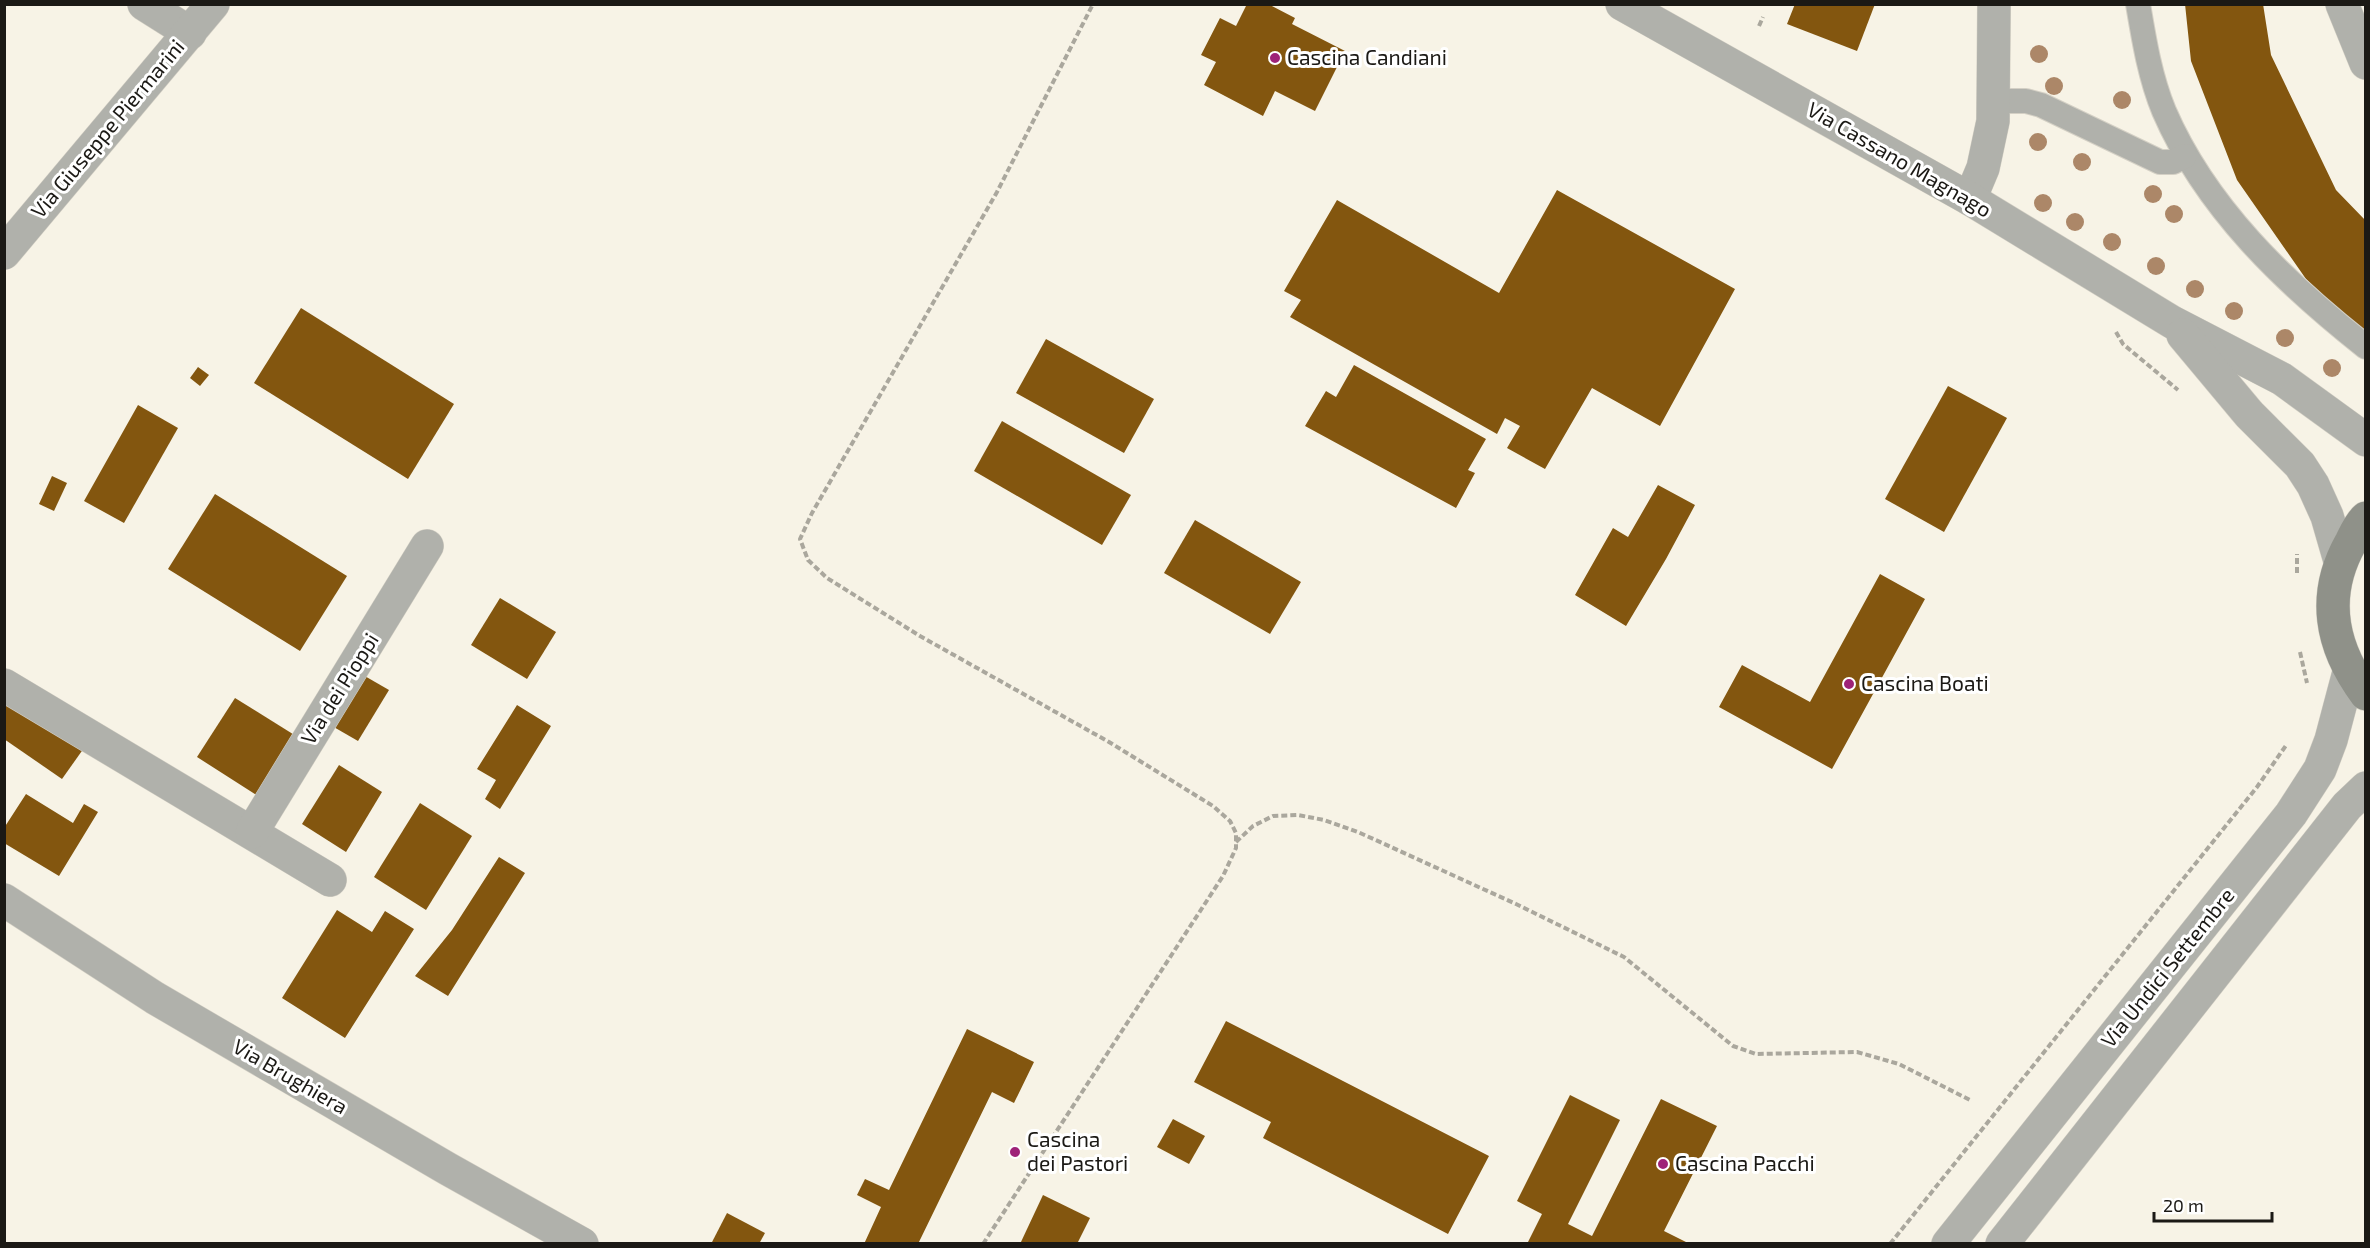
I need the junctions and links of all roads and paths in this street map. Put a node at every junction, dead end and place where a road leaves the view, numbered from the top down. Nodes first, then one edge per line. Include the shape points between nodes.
1 (144, 4) edge
2 (213, 4) edge
3 (1094, 4) edge
4 (1622, 4) edge
5 (1994, 4) edge
6 (2138, 4) edge
7 (2342, 4) edge
8 (2356, 4) edge
9 (2366, 12) edge
10 (1763, 17) dead end
11 (1759, 26) dead end
12 (190, 33) junction
13 (2366, 63) edge
14 (1995, 101) junction
15 (2185, 156) junction
16 (1970, 199) junction
17 (4, 253) edge
18 (2130, 296) junction
19 (2172, 322) junction
20 (2366, 348) edge
21 (2185, 397) dead end
22 (2366, 440) edge
23 (2366, 518) edge
24 (428, 546) dead end
25 (2297, 547) dead end
26 (2340, 561) junction
27 (2297, 579) dead end
28 (2299, 644) dead end
29 (2357, 683) edge
30 (4, 685) edge
31 (2308, 689) dead end
32 (2289, 742) dead end
33 (2366, 788) edge
34 (252, 832) junction
35 (1236, 843) junction
36 (330, 880) dead end
37 (4, 900) edge
38 (1972, 1101) dead end
39 (582, 1244) edge
40 (983, 1244) edge
41 (1890, 1244) edge
42 (1948, 1244) edge
43 (2002, 1244) edge

1 - 12 street
2 - 12 street, Via Giuseppe Piermarini
3 - 35 path via 997,192 800,539 808,561 827,578 1213,806 1230,820
4 - 16 street, Via Cassano Magnago
5 - 14 street
6 - 15 lane via 2151,73
7 - 13 street
8 - 9 street
10 - 11 path
12 - 17 street, Via Giuseppe Piermarini
14 - 15 lane via 2041,105 2160,162 2173,162
14 - 16 street via 1991,137
15 - 20 lane via 2230,220 2258,251
16 - 18 street, Via Cassano Magnago
18 - 19 street, Via Cassano Magnago
18 - 21 path via 2116,322 2118,337
19 - 22 street, Via Cassano Magnago via 2282,379
19 - 26 street, Via Cassano Magnago via 2249,414 2300,465 2327,516
23 - 26 main road, Via Cassano Magnago
24 - 34 street, Via dei Pioppi
25 - 27 path
26 - 29 main road, Via Cassano Magnago via 2333,598 2336,637
28 - 31 path
29 - 42 street, Via Undici Settembre via 2319,769 2292,814
30 - 34 street
32 - 41 path
33 - 43 street, Via Undici Settembre via 2347,806
34 - 36 street
35 - 38 path via 1253,825 1273,816 1324,820 1516,904 1624,957 1733,1046 1756,1054 1857,1052 1899,1064
35 - 40 path via 1223,876
37 - 39 street, Via Brughiera via 155,998

